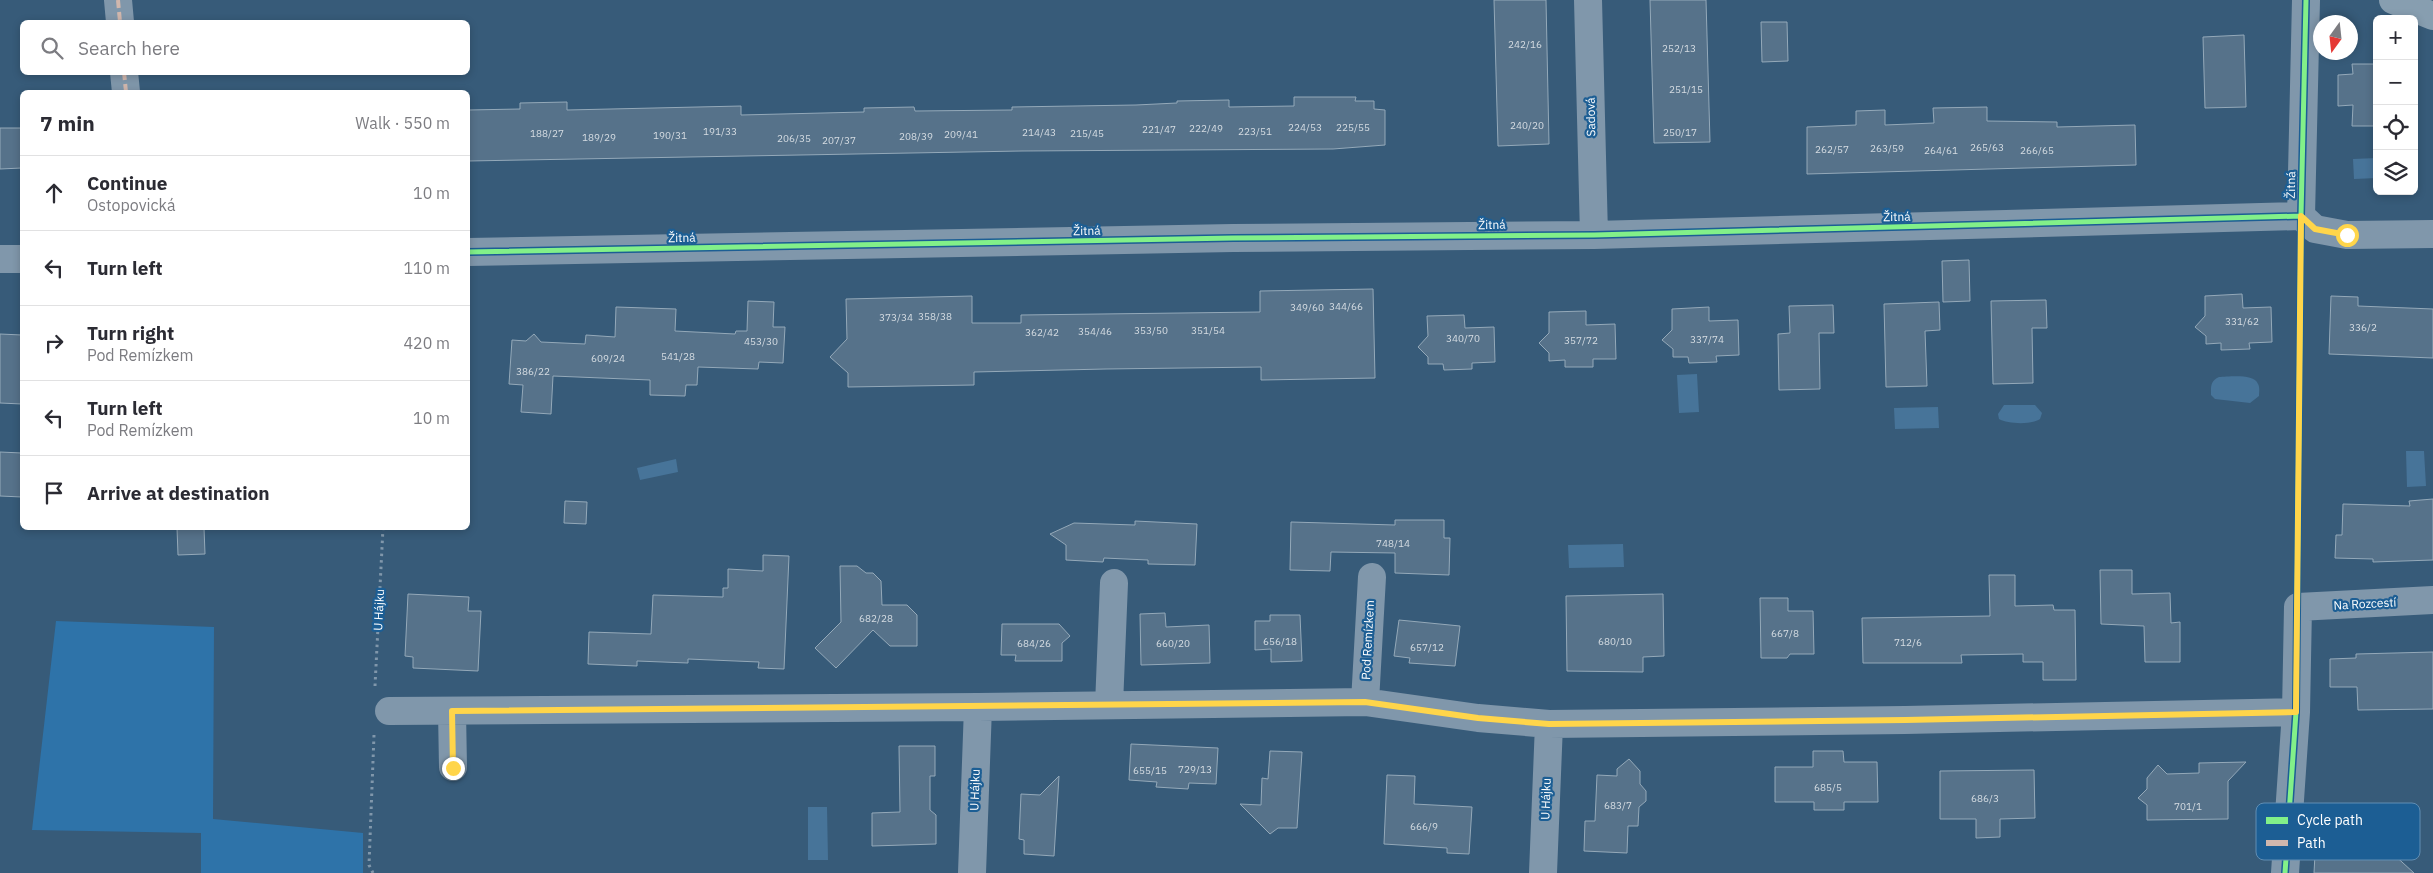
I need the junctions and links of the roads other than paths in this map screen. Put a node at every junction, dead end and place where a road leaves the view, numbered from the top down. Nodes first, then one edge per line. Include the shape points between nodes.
1 (118, 0) edge
2 (1588, 0) edge
3 (2306, 0) edge
4 (2393, 0) edge
5 (2433, 16) edge
6 (120, 20) edge
7 (124, 75) edge
8 (126, 90) edge
9 (2301, 216) junction
10 (1594, 234) junction
11 (2433, 234) edge
12 (470, 252) edge
13 (0, 259) edge
14 (20, 259) edge
15 (1372, 578) dead end
16 (1114, 583) dead end
17 (2433, 600) edge
18 (1365, 702) junction
19 (1109, 705) junction
20 (978, 707) junction
21 (452, 711) junction
22 (379, 712) road end
23 (2296, 712) junction
24 (1549, 724) junction
25 (453, 768) dead end
26 (2290, 803) edge
27 (2286, 860) edge
28 (972, 873) edge
29 (1543, 873) edge
30 (2285, 873) edge

1 - 6 street
2 - 10 street, Sadová
3 - 9 street, Žitná
4 - 5 street
7 - 8 street
9 - 10 street, Žitná
9 - 11 street via 2315,229 2347,235
10 - 12 street, Žitná
13 - 14 street
15 - 18 street, Pod Remízkem
16 - 19 street
17 - 23 street, Na Rozcestí via 2298,608
18 - 19 street
18 - 24 street
19 - 20 street
20 - 21 street
20 - 28 street, U Hájku
21 - 22 street
21 - 25 street
23 - 24 street
23 - 26 street
24 - 29 street, U Hájku
27 - 30 street

